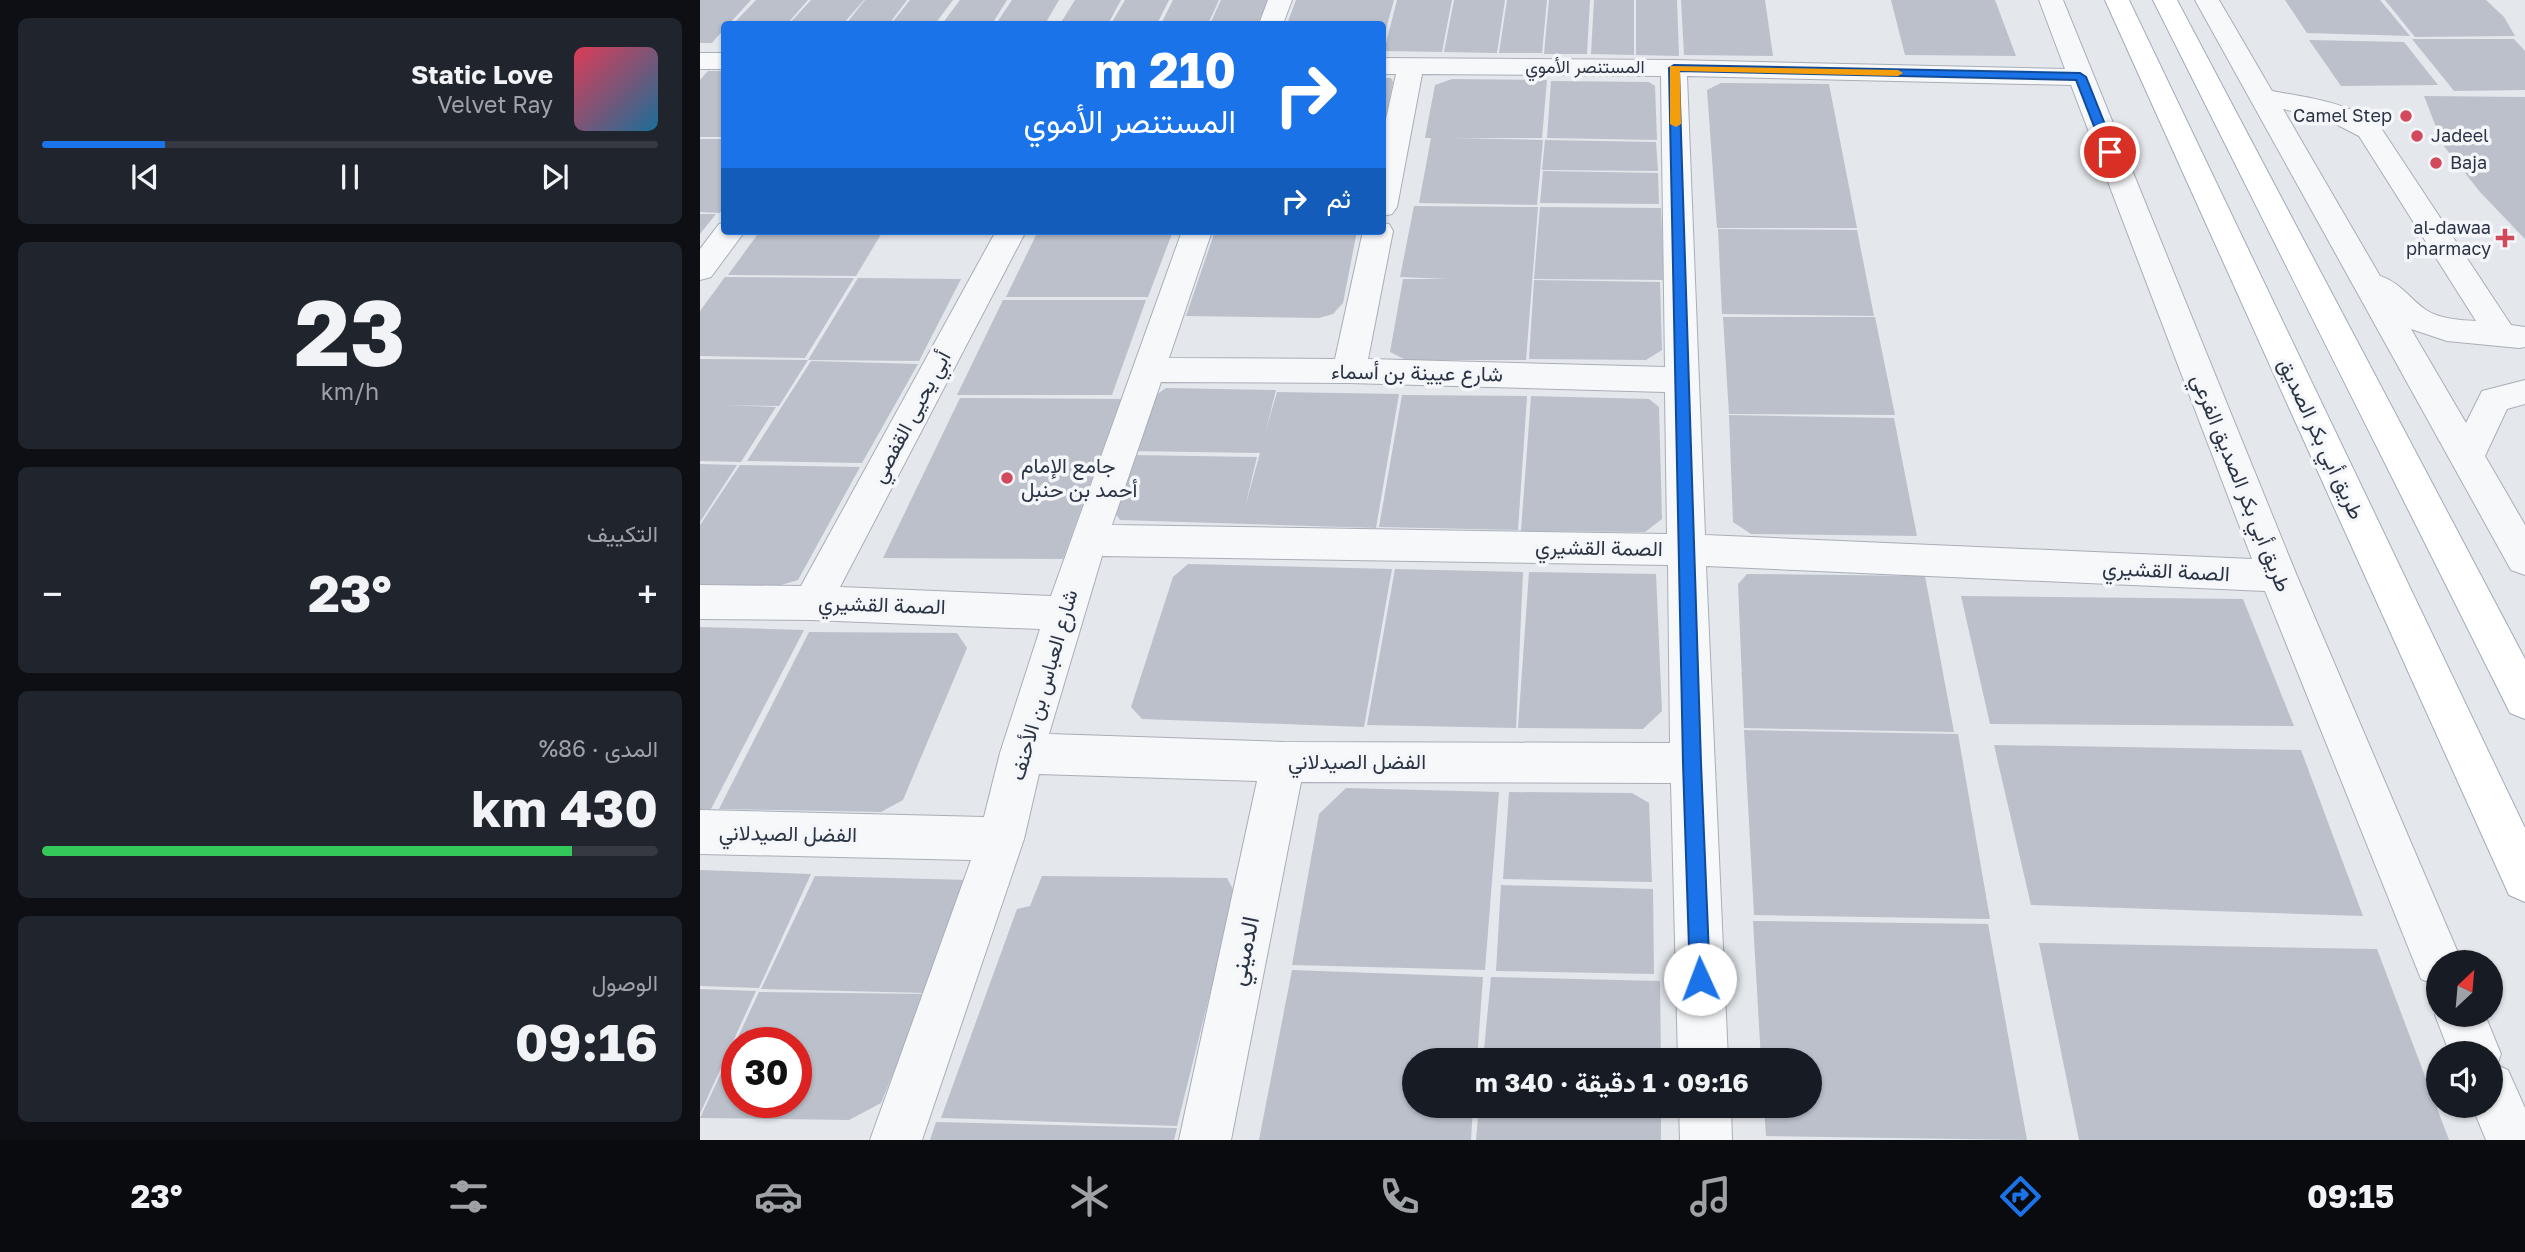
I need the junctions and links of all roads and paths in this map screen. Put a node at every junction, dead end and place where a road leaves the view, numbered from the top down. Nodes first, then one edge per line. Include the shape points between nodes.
1 (1280, 0) edge
2 (2051, 0) edge
3 (2117, 0) edge
4 (2165, 0) edge
5 (2207, 0) edge
6 (1272, 21) edge
7 (700, 61) edge
8 (721, 61) edge
9 (1386, 66) edge
10 (1411, 66) junction
11 (1674, 68) junction
12 (2080, 77) junction
13 (2265, 98) junction
14 (1386, 188) edge
15 (727, 235) edge
16 (1009, 235) edge
17 (1196, 235) edge
18 (1377, 235) edge
19 (2357, 267) junction
20 (700, 270) edge
21 (2514, 337) edge
22 (1150, 370) junction
23 (1349, 371) junction
24 (1684, 380) junction
25 (2525, 392) edge
26 (2467, 456) junction
27 (1088, 540) junction
28 (1687, 550) junction
29 (2525, 559) edge
30 (2278, 576) junction
31 (700, 602) edge
32 (812, 603) junction
33 (1065, 613) junction
34 (2525, 700) edge
35 (1022, 753) junction
36 (1283, 762) junction
37 (1692, 763) junction
38 (700, 832) edge
39 (1001, 839) junction
40 (2525, 878) edge
41 (2433, 950) edge
42 (1703, 1048) edge
43 (1705, 1118) edge
44 (2503, 1118) edge
45 (896, 1140) edge
46 (1205, 1140) edge
47 (1706, 1140) edge
48 (2512, 1140) edge

1 - 6 street
2 - 12 street, طريق أبي بكر الصديق الفرعي
3 - 40 main road, طريق أبي بكر الصديق
4 - 34 main road
5 - 13 street
7 - 8 street
9 - 10 street, المستنصر الأموي
10 - 11 street, المستنصر الأموي
10 - 14 street
11 - 12 street, المستنصر الأموي
11 - 24 street
12 - 30 street, طريق أبي بكر الصديق الفرعي
13 - 19 street
13 - 21 street via 2340,114 2369,131
15 - 20 street
16 - 32 street, أبي يحيى القفصي
17 - 22 street, شارع العباس بن الأحنف
18 - 23 street
19 - 21 street via 2417,319 2447,330
19 - 26 street
22 - 23 street, شارع عيينة بن أسماء
22 - 27 street, شارع العباس بن الأحنف
23 - 24 street, شارع عيينة بن أسماء
24 - 28 street
25 - 26 street via 2494,400
26 - 29 street
27 - 28 street, الصمة القشيري
27 - 33 street, شارع العباس بن الأحنف
28 - 30 street, الصمة القشيري
28 - 37 street
30 - 41 street, طريق أبي بكر الصديق الفرعي
31 - 32 street, الصمة القشيري
32 - 33 street, الصمة القشيري
33 - 35 street, شارع العباس بن الأحنف
35 - 36 street, الفضل الصيدلاني
35 - 39 street, شارع العباس بن الأحنف
36 - 37 street, الفضل الصيدلاني
36 - 46 street, الدميني
37 - 42 street
38 - 39 street, الفضل الصيدلاني
39 - 45 street, شارع العباس بن الأحنف
43 - 47 street
44 - 48 street

